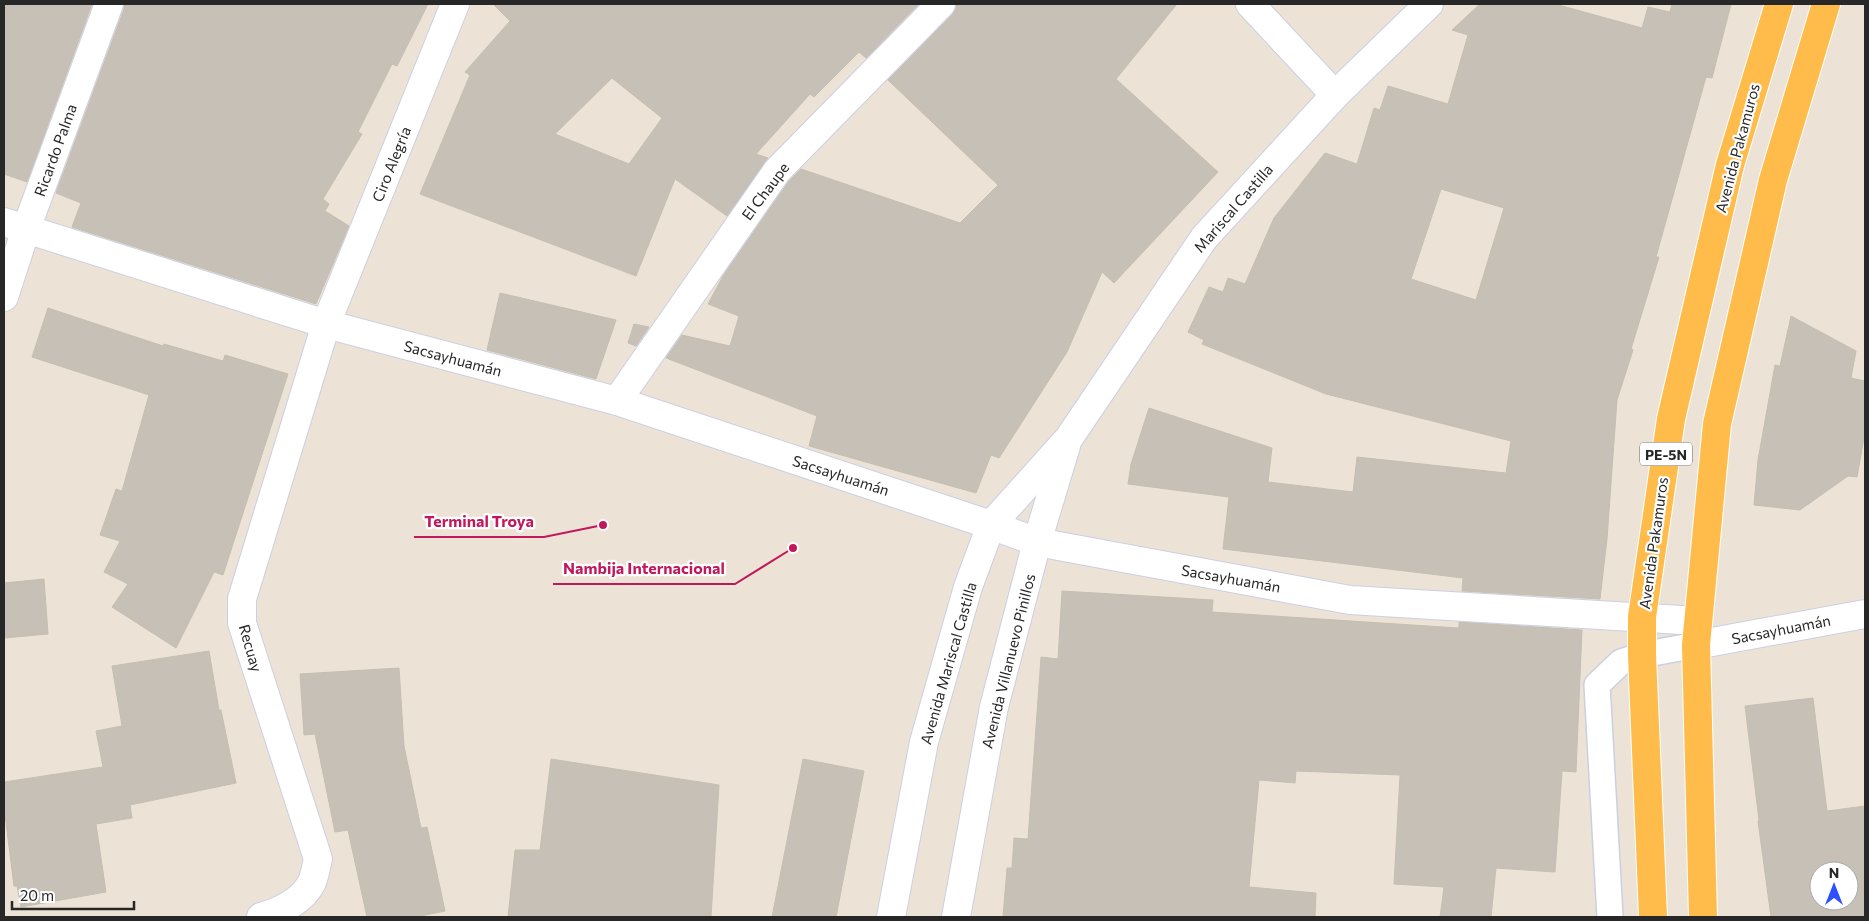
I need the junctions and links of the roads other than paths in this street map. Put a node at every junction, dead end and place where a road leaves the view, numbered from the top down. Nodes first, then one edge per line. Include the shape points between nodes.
1 (109, 4) edge
2 (455, 4) edge
3 (941, 4) edge
4 (1250, 4) edge
5 (1428, 4) edge
6 (1779, 4) edge
7 (1826, 4) edge
8 (1335, 95) junction
9 (15, 226) edge
10 (4, 297) edge
11 (326, 324) junction
12 (618, 401) junction
13 (1069, 438) junction
14 (991, 525) junction
15 (1037, 542) junction
16 (1865, 614) edge
17 (1642, 616) junction
18 (1697, 633) junction
19 (1642, 655) junction
20 (261, 917) edge
21 (890, 917) edge
22 (956, 917) edge
23 (1610, 917) edge
24 (1653, 917) edge
25 (1703, 917) edge

1 - 9 street, Ricardo Palma
2 - 11 street, Ciro Alegría
3 - 12 street, El Chaupe via 777,171
4 - 8 street
5 - 8 street, Mariscal Castilla
6 - 17 highway, Avenida Pakamuros / PE-5N via 1730,165 1671,419
7 - 18 highway, PE-5N via 1773,180 1717,424
8 - 13 street, Mariscal Castilla via 1204,238
9 - 10 street, Ricardo Palma
9 - 11 street, Sacsayhuamán
11 - 12 street, Sacsayhuamán
11 - 20 street, Recuay via 242,599 242,623 318,859 312,883 298,898 277,912
12 - 14 street, Sacsayhuamán
13 - 14 street, Avenida Mariscal Castilla
13 - 15 street, Avenida Villanuevo Pinillos
14 - 15 street, Sacsayhuamán
14 - 21 street, Avenida Mariscal Castilla via 968,587 924,742
15 - 17 street, Sacsayhuamán via 1350,600
15 - 22 street, Avenida Villanuevo Pinillos via 994,707
16 - 18 street, Sacsayhuamán
17 - 18 street, Sacsayhuamán
17 - 19 highway, Avenida Pakamuros / PE-5N
18 - 19 lane
18 - 25 highway, PE-5N
19 - 23 lane via 1621,662 1597,685
19 - 24 highway, Avenida Pakamuros / PE-5N

